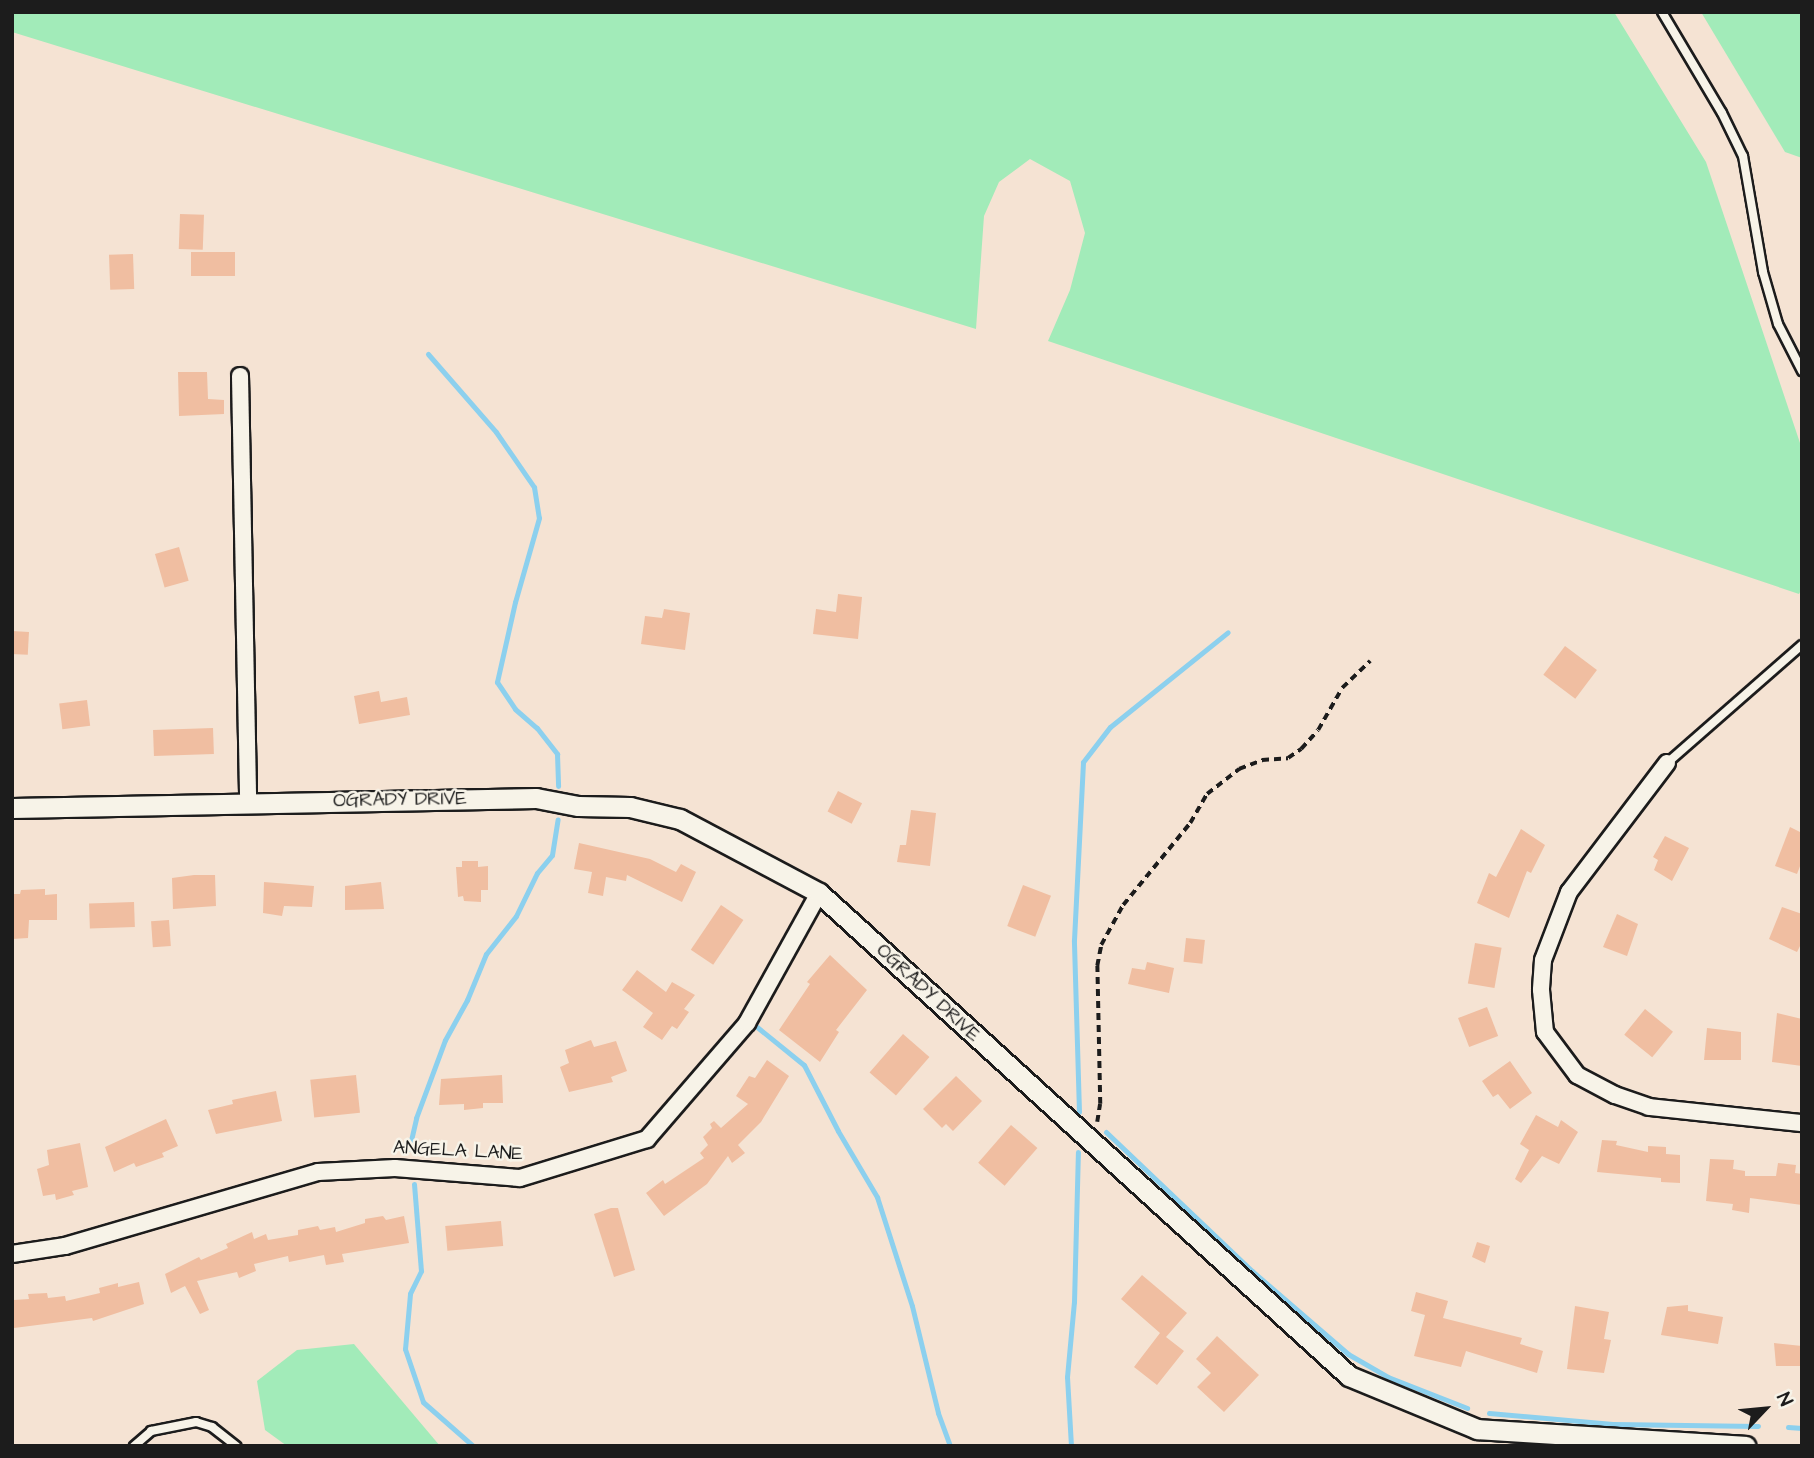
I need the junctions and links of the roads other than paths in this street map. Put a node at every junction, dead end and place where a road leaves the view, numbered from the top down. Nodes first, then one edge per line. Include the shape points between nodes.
1 (1662, 12) edge
2 (1802, 371) edge
3 (240, 376) dead end
4 (1802, 645) edge
5 (1667, 763) joint
6 (248, 803) junction
7 (12, 808) edge
8 (820, 893) junction
9 (1802, 1123) edge
10 (12, 1254) edge
11 (134, 1446) edge
12 (236, 1446) edge
13 (1745, 1446) edge

1 - 2 lane via 1743,156 1763,272 1778,324
3 - 6 street
4 - 5 lane
5 - 9 street via 1569,892 1543,960 1545,1032 1577,1075 1615,1095 1650,1107
6 - 7 street, OGRADY DRIVE
6 - 8 street, OGRADY DRIVE via 536,798 578,806 630,807 680,819
8 - 10 street, ANGELA LANE via 747,1023 647,1139 520,1178 395,1168 318,1172 65,1246
8 - 13 street, OGRADY DRIVE via 1349,1376 1477,1429
11 - 12 lane via 151,1432 195,1422 212,1427

